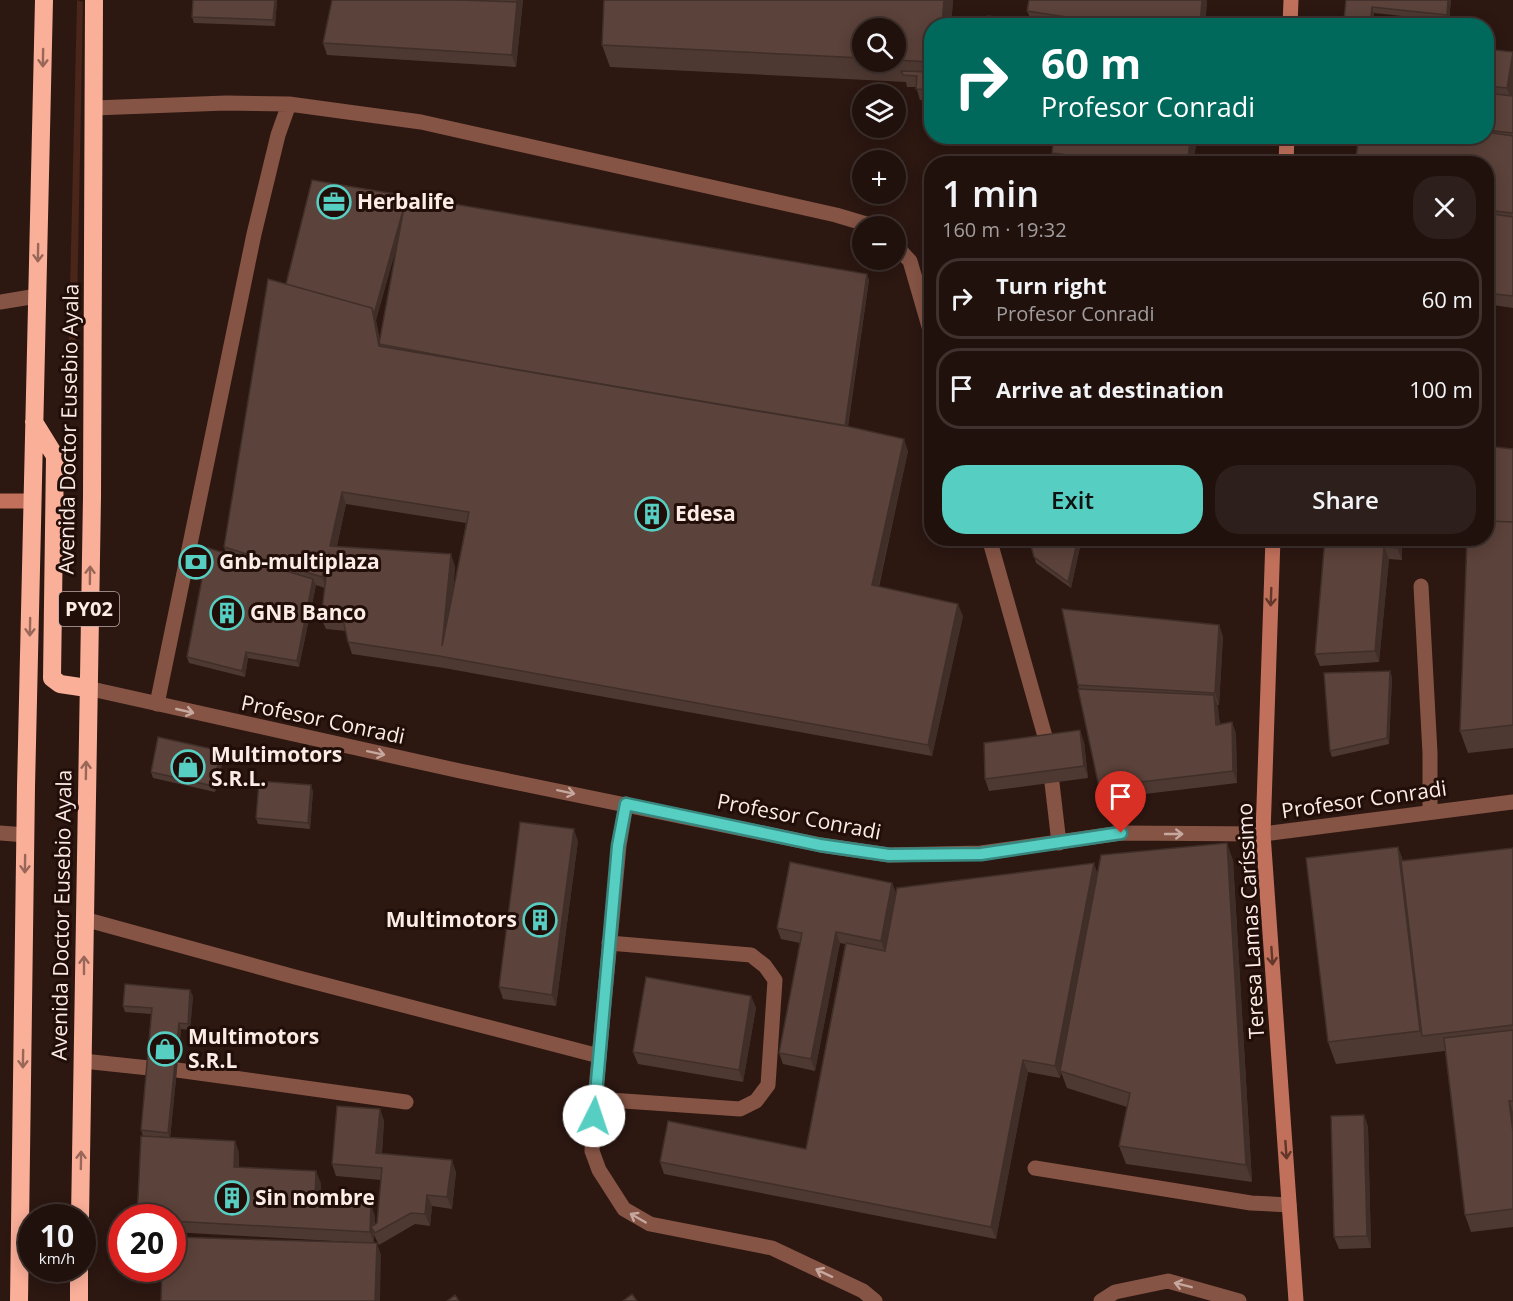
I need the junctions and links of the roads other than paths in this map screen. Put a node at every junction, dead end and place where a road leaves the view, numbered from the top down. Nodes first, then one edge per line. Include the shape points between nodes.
1 (45, 0) edge
2 (94, 0) edge
3 (1291, 0) edge
4 (1290, 18) edge
5 (289, 104) junction
6 (94, 108) junction
7 (852, 220) edge
8 (906, 257) edge
9 (37, 296) junction
10 (0, 302) edge
11 (924, 309) edge
12 (34, 422) junction
13 (0, 501) edge
14 (32, 501) junction
15 (991, 546) edge
16 (1273, 546) edge
17 (1421, 586) dead end
18 (87, 688) junction
19 (157, 704) junction
20 (1048, 747) edge
21 (1052, 783) edge
22 (1513, 802) edge
23 (626, 804) junction
24 (1430, 811) junction
25 (0, 833) edge
26 (1263, 834) junction
27 (26, 835) junction
28 (1059, 843) junction
29 (84, 919) junction
30 (609, 943) junction
31 (599, 1056) junction
32 (83, 1061) junction
33 (149, 1068) edge
34 (177, 1070) edge
35 (595, 1099) junction
36 (406, 1102) dead end
37 (1035, 1168) dead end
38 (80, 1204) edge
39 (1289, 1205) junction
40 (79, 1282) edge
41 (19, 1301) edge
42 (79, 1301) edge
43 (875, 1301) edge
44 (1101, 1301) edge
45 (1239, 1301) edge
46 (1296, 1301) edge

1 -> 9 highway, Avenida Doctor Eusebio Ayala / PY02
2 - 6 highway, Avenida Doctor Eusebio Ayala / PY02
3 - 4 street
5 - 6 street
5 - 7 street via 421,122
5 - 19 street via 254,234
18 -> 6 highway, Avenida Doctor Eusebio Ayala / PY02
8 - 11 street
9 - 10 street
9 - 12 highway, Avenida Doctor Eusebio Ayala / PY02
12 - 14 highway, Avenida Doctor Eusebio Ayala / PY02
12 - 18 highway via 55,456 52,678 60,684
13 - 14 street
14 -> 27 highway, Avenida Doctor Eusebio Ayala / PY02
15 - 20 street
16 -> 26 street, Teresa Lamas Caríssimo
17 - 24 street
18 - 19 street, Profesor Conradi
29 -> 18 highway, Avenida Doctor Eusebio Ayala / PY02
19 -> 23 street, Profesor Conradi
21 - 28 street
22 - 24 street, Profesor Conradi
23 - 28 street, Profesor Conradi via 820,845 889,855 981,854
23 - 30 street
24 - 26 street, Profesor Conradi
25 - 27 street
28 -> 26 street, Profesor Conradi via 1121,833
26 -> 39 street, Teresa Lamas Caríssimo
27 -> 41 highway, Avenida Doctor Eusebio Ayala / PY02
29 - 31 street
32 -> 29 highway, Avenida Doctor Eusebio Ayala / PY02
30 - 31 street
30 - 35 street via 751,955 765,966 775,980 768,1085 756,1101 740,1109
31 - 35 street
32 - 33 street
38 -> 32 highway, Avenida Doctor Eusebio Ayala / PY02
34 - 36 street
43 -> 35 street via 772,1248 650,1224 624,1209 599,1170 592,1151
37 - 39 street via 1251,1203
39 - 46 street, Teresa Lamas Caríssimo
40 - 42 highway
45 -> 44 street via 1168,1281 1115,1292

